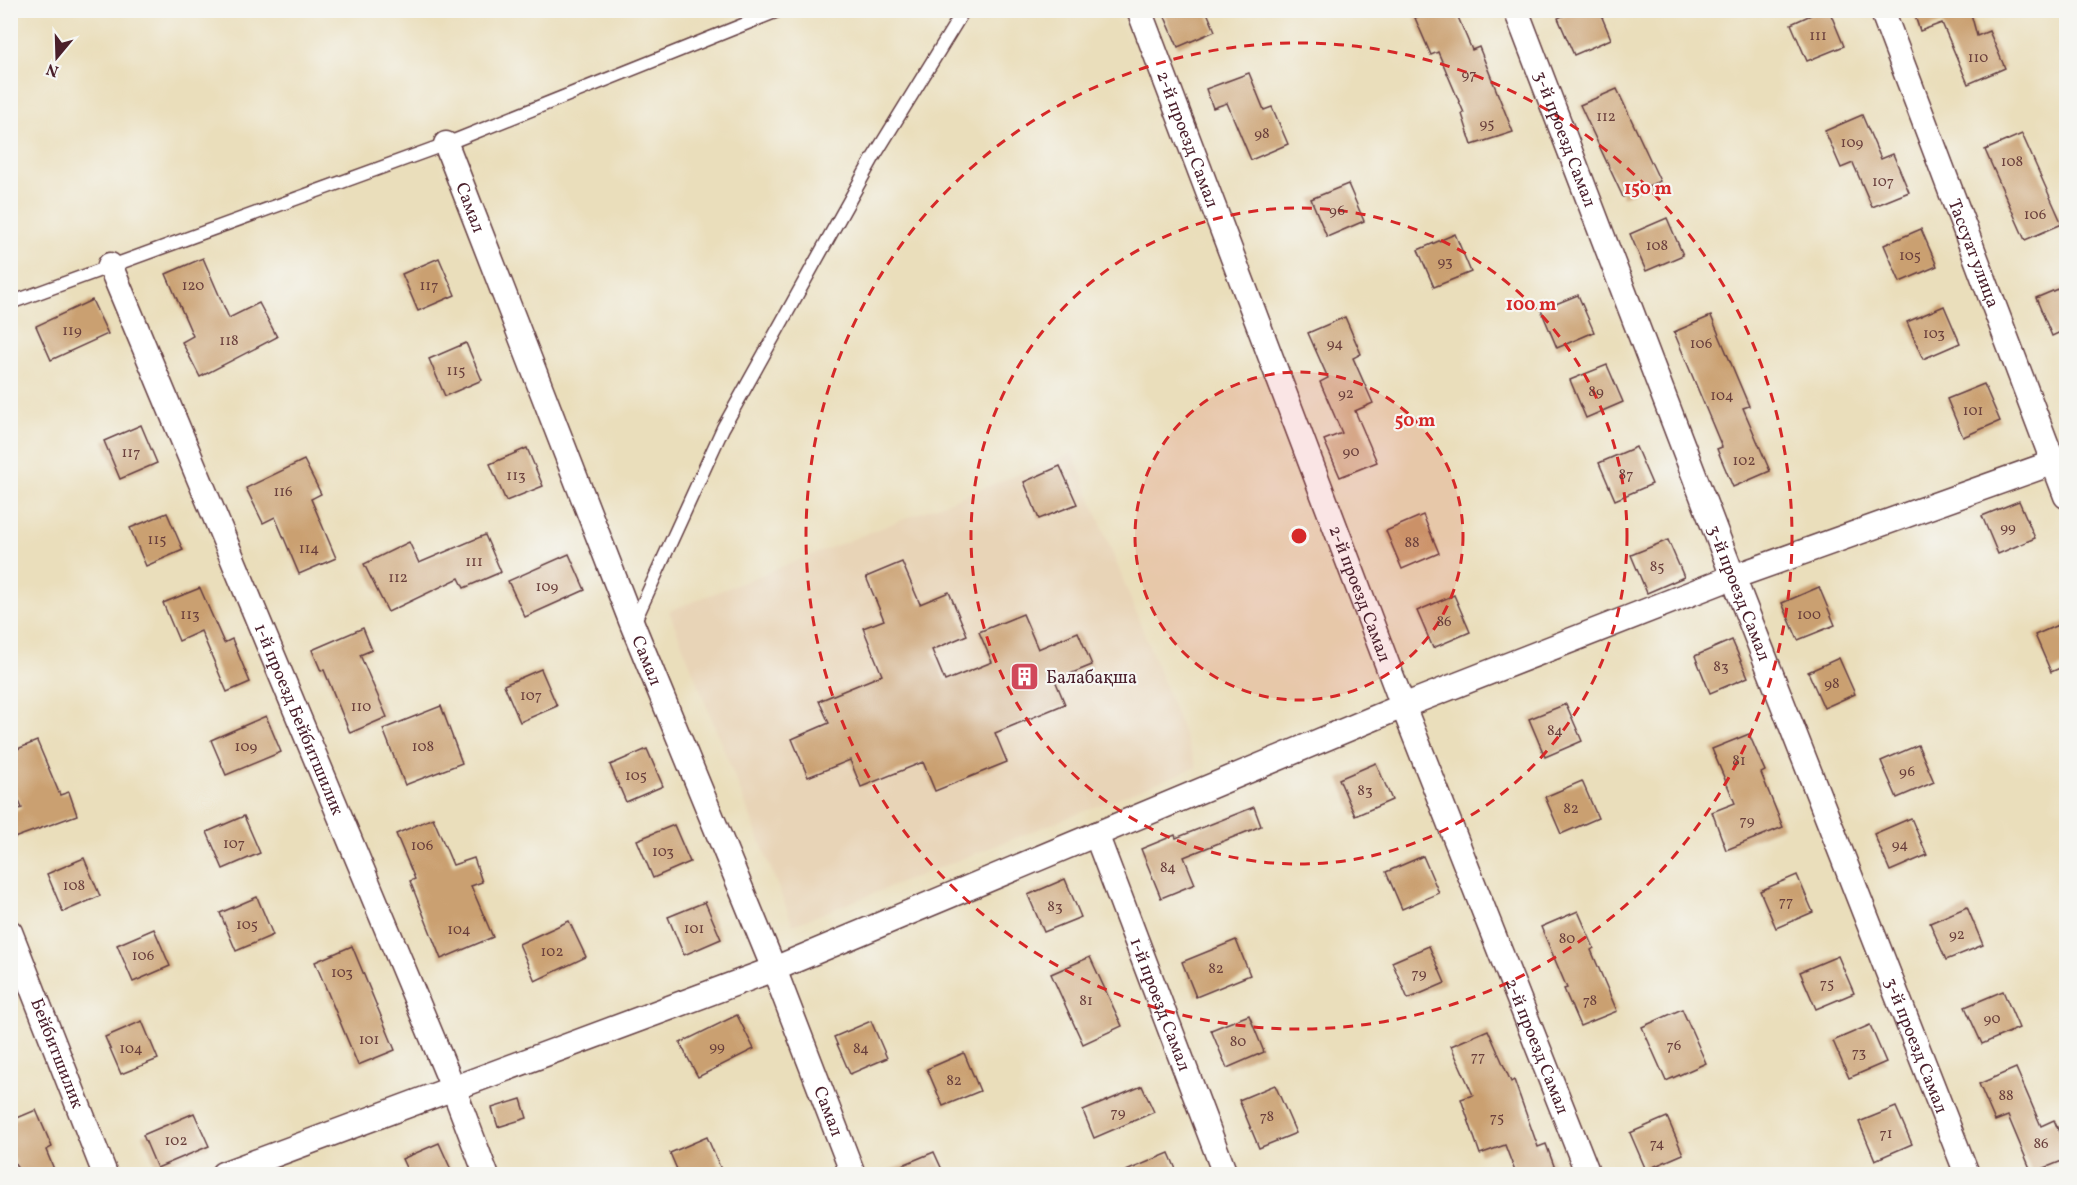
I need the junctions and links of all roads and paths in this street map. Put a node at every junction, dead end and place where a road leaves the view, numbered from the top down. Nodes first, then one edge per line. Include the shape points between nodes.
1 (780, 10) edge
2 (964, 10) edge
3 (1139, 10) edge
4 (1516, 10) edge
5 (1882, 10) edge
6 (446, 144) junction
7 (110, 265) junction
8 (10, 303) edge
9 (2060, 461) edge
10 (2067, 496) edge
11 (1733, 577) junction
12 (633, 626) junction
13 (1403, 706) junction
14 (1096, 834) junction
15 (10, 932) edge
16 (774, 969) junction
17 (454, 1090) junction
18 (105, 1174) edge
19 (223, 1174) edge
20 (486, 1174) edge
21 (854, 1174) edge
22 (1225, 1174) edge
23 (1588, 1174) edge
24 (1967, 1174) edge

1 - 6 lane
2 - 12 lane via 873,158 723,428
3 - 13 street, 2-й проезд Самал
4 - 11 street, 3-й проезд Самал
5 - 9 street, Тассуат улица
6 - 7 lane
6 - 12 street, Самал
7 - 8 lane
7 - 17 street, 1-й проезд Бейбитшилик
9 - 10 street, Тассуат улица
9 - 11 street
11 - 13 street
11 - 24 street, 3-й проезд Самал
12 - 16 street, Самал
13 - 14 street
13 - 23 street, 2-й проезд Самал
14 - 16 street
14 - 22 street, 1-й проезд Самал
15 - 18 street, Бейбитшилик
16 - 17 street
16 - 21 street, Самал
17 - 19 street
17 - 20 street, 1-й проезд Бейбитшилик

